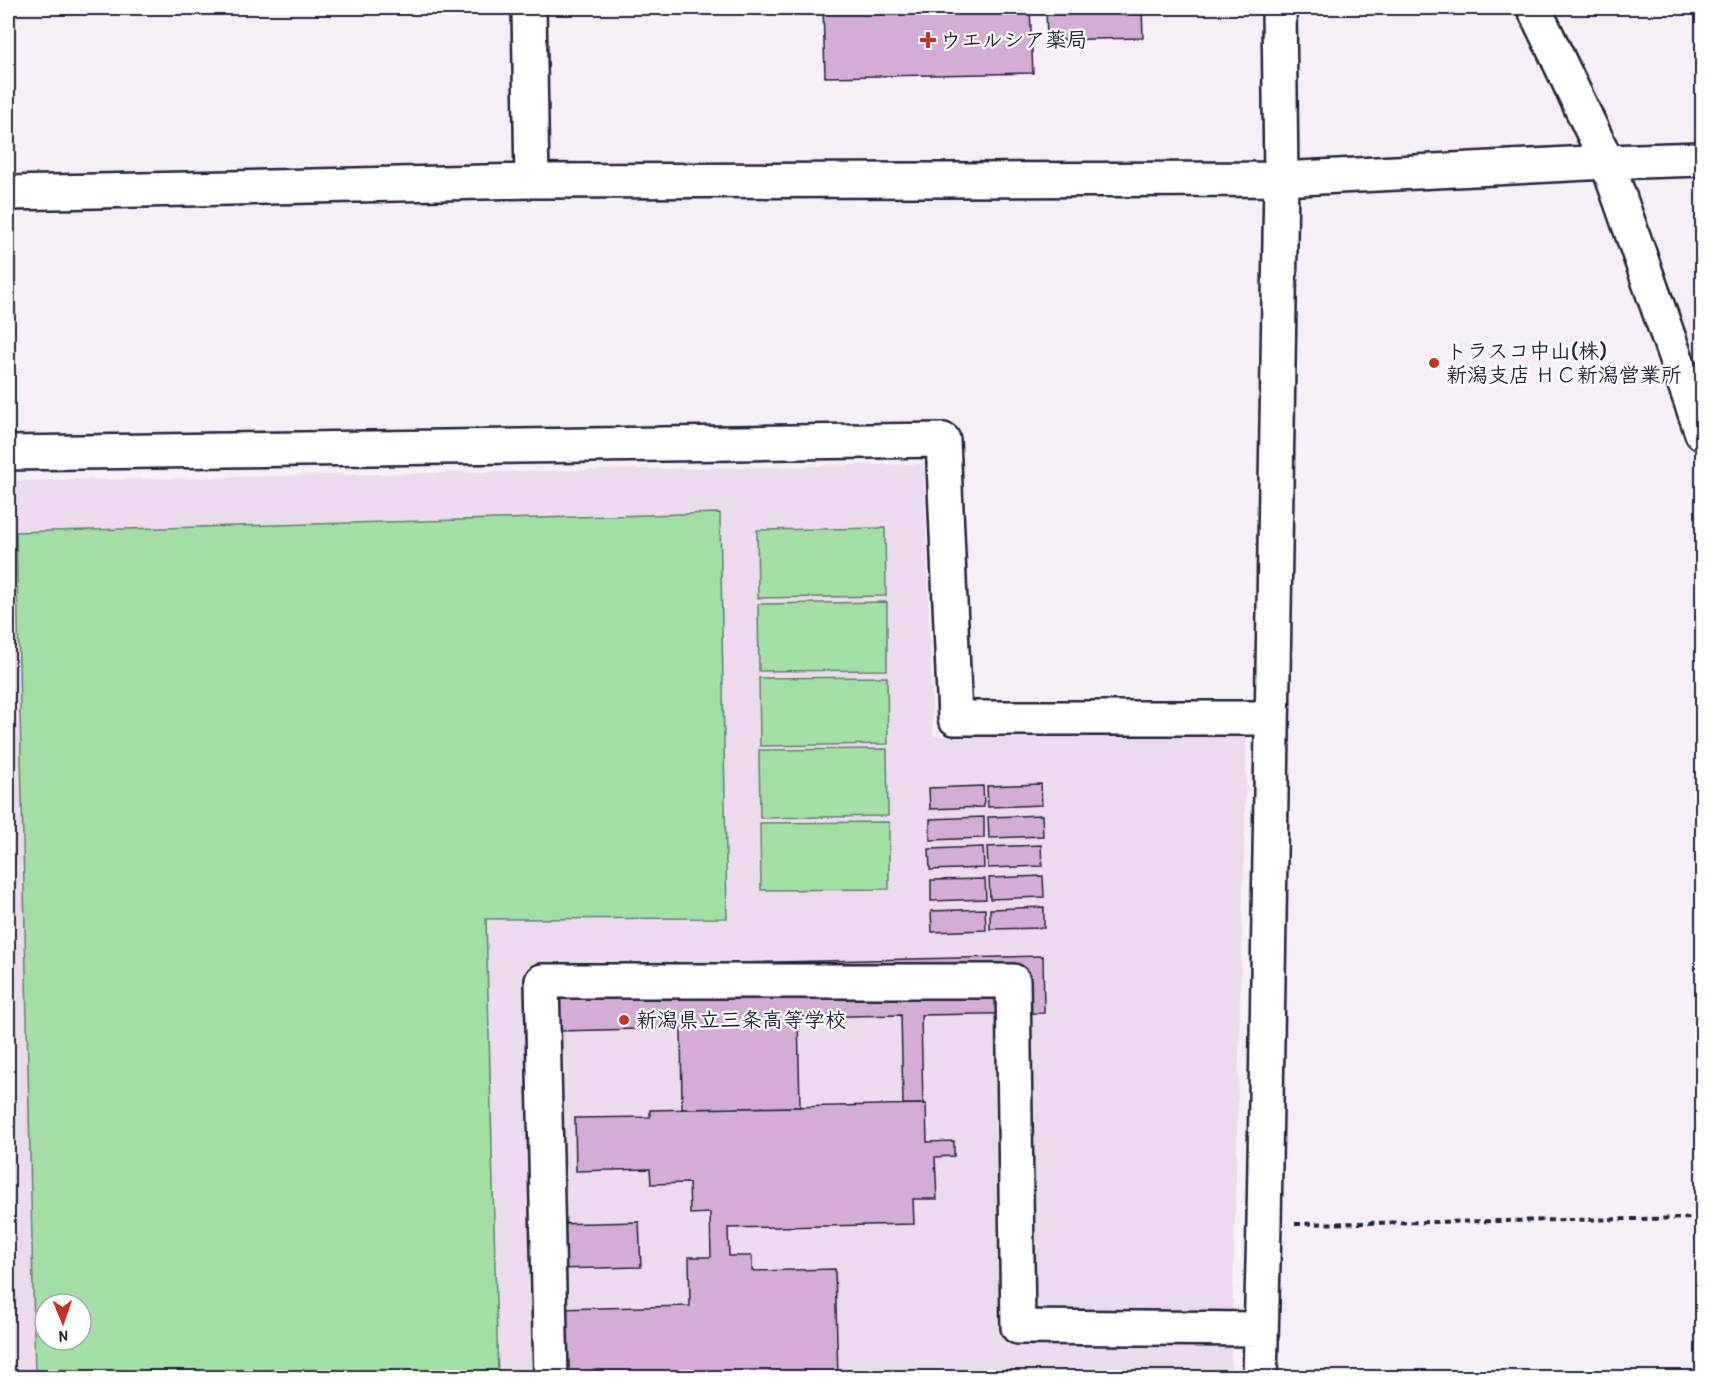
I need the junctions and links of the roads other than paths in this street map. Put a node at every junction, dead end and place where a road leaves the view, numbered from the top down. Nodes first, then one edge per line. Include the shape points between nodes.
1 (529, 8) edge
2 (1280, 8) edge
3 (1534, 8) edge
4 (1702, 159) edge
5 (1607, 162) junction
6 (1281, 179) junction
7 (532, 181) junction
8 (8, 193) edge
9 (1702, 433) edge
10 (8, 453) edge
11 (1272, 718) junction
12 (1261, 1329) junction
13 (551, 1377) edge
14 (1260, 1377) edge

1 - 7 street
2 - 6 street
3 - 5 street
4 - 5 street
5 - 6 street
5 - 9 street
6 - 7 street
6 - 11 street
7 - 8 street
10 - 11 street via 943,440 955,718
11 - 12 street
12 - 13 street via 1018,1327 1014,981 542,981
12 - 14 street

